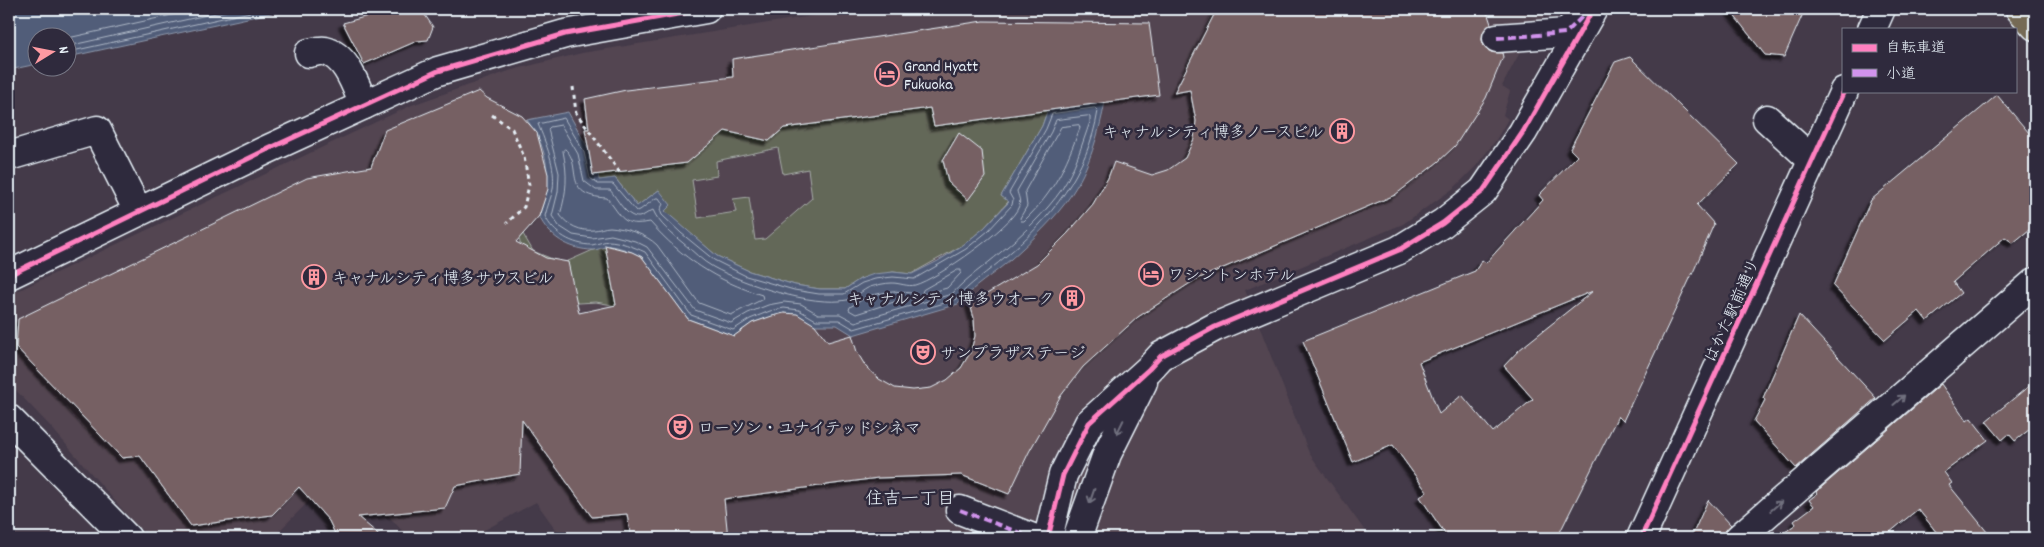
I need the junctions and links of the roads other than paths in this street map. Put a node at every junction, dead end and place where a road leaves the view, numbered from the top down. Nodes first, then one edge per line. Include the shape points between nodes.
1 (706, 9) edge
2 (1591, 9) edge
3 (1881, 9) edge
4 (2020, 9) edge
5 (2035, 26) edge
6 (1872, 28) edge
7 (1497, 38) dead end
8 (309, 53) dead end
9 (1844, 92) edge
10 (364, 105) junction
11 (1767, 119) dead end
12 (9, 156) edge
13 (1812, 160) junction
14 (138, 211) junction
15 (9, 274) edge
16 (2035, 282) edge
17 (1149, 369) junction
18 (9, 419) edge
19 (960, 510) dead end
20 (127, 538) edge
21 (1033, 538) edge
22 (1048, 538) edge
23 (1077, 538) edge
24 (1641, 538) edge
25 (1739, 538) edge

1 - 10 street via 565,34 438,71
2 - 7 street via 1566,33
2 - 17 street via 1523,132 1484,191 1443,224 1399,250 1215,327 1161,356
3 - 6 street
4 - 5 highway
8 - 10 street via 324,51 338,56
9 - 13 street, はかた駅前通り
10 - 14 street
11 - 13 street
12 - 14 street via 96,130
13 - 24 street, はかた駅前通り
14 - 15 street
25 -> 16 street
17 - 22 street via 1089,422 1064,475
17 -> 23 street via 1107,454
18 - 20 street
19 - 21 street

